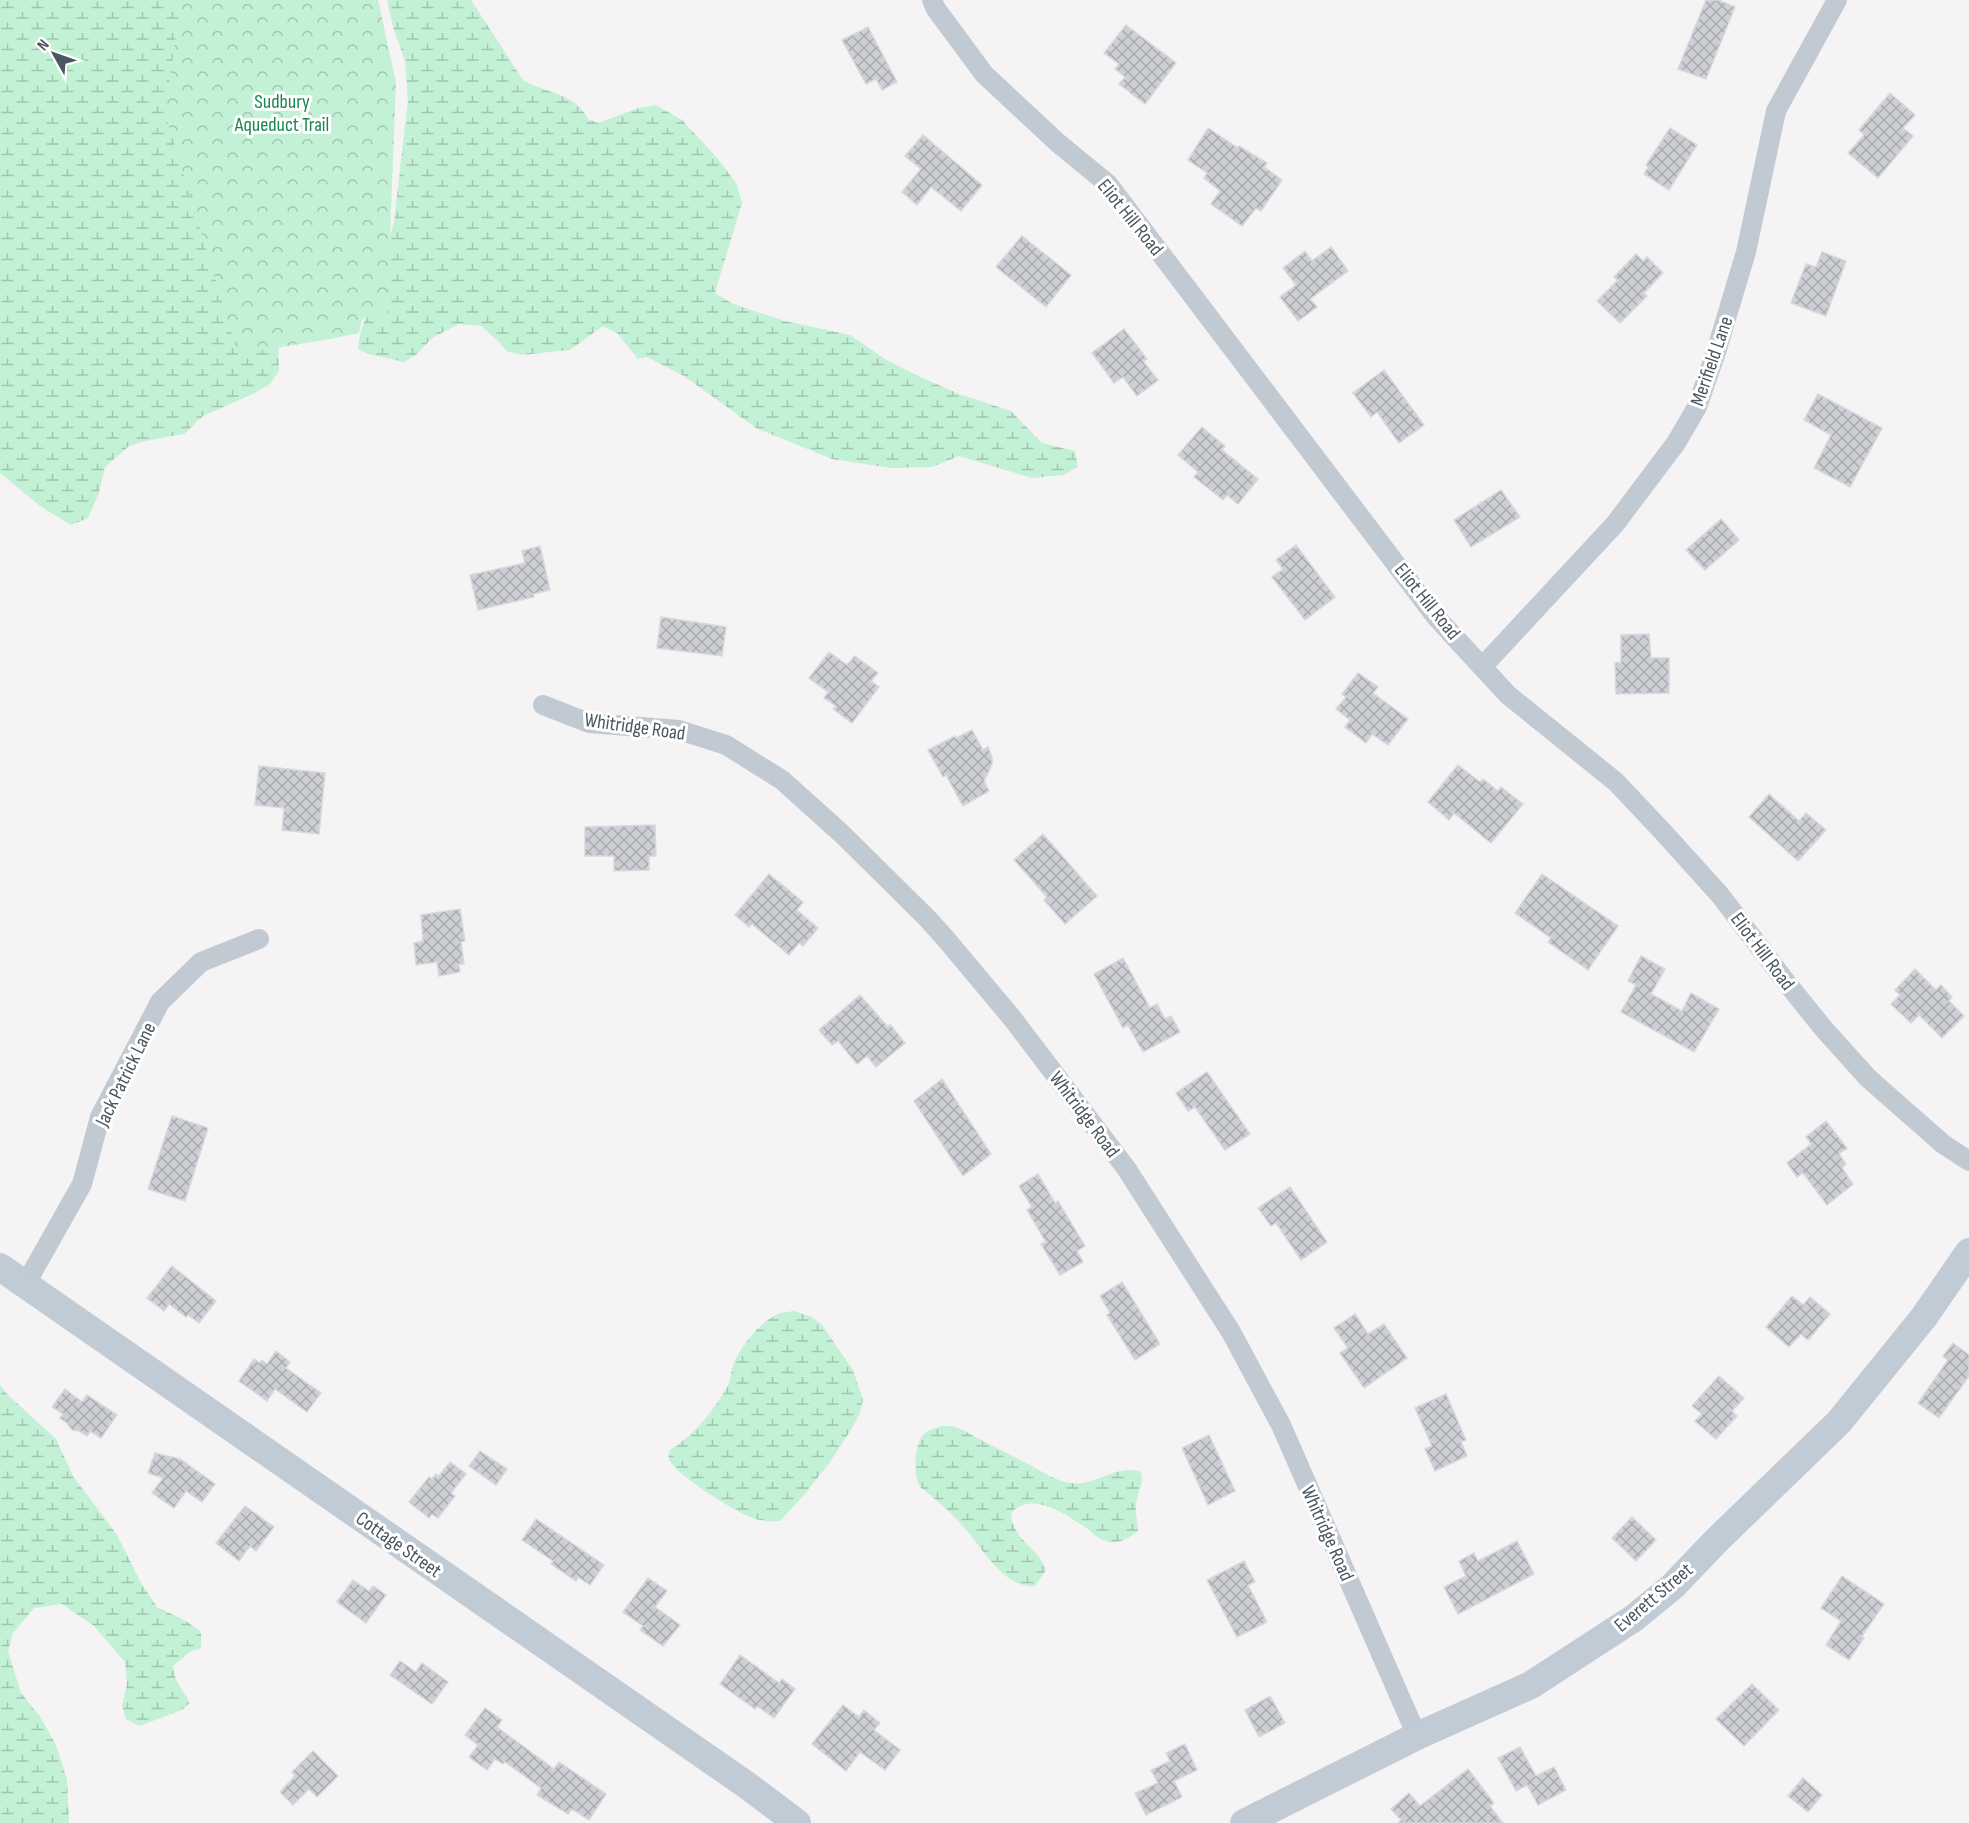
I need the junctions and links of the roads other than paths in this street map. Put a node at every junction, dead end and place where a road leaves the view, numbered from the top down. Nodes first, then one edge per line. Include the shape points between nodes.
1 (932, 0) edge
2 (1837, 0) edge
3 (1483, 666) junction
4 (543, 705) dead end
5 (259, 939) dead end
6 (1969, 1161) edge
7 (1969, 1252) edge
8 (0, 1267) edge
9 (25, 1285) junction
10 (1417, 1736) junction
11 (797, 1823) edge
12 (1244, 1823) edge

1 - 3 street, Eliot Hill Road via 984,74 1108,184 1436,617
2 - 3 street, Merifield Lane via 1776,111 1746,252 1697,407 1676,443 1615,524
3 - 6 street, Eliot Hill Road via 1508,694 1616,782 1688,859 1823,1028 1868,1078 1943,1144
4 - 10 street, Whitridge Road via 589,723 679,730 726,745 782,780 945,938 1012,1018 1126,1168 1231,1332 1281,1425
5 - 9 street, Jack Patrick Lane via 201,962 160,1002 100,1117 82,1184
7 - 10 street, Everett Street via 1924,1317 1839,1422 1673,1586 1634,1618 1531,1685
8 - 9 street, Cottage Street
9 - 11 street, Cottage Street
10 - 12 street, Everett Street

